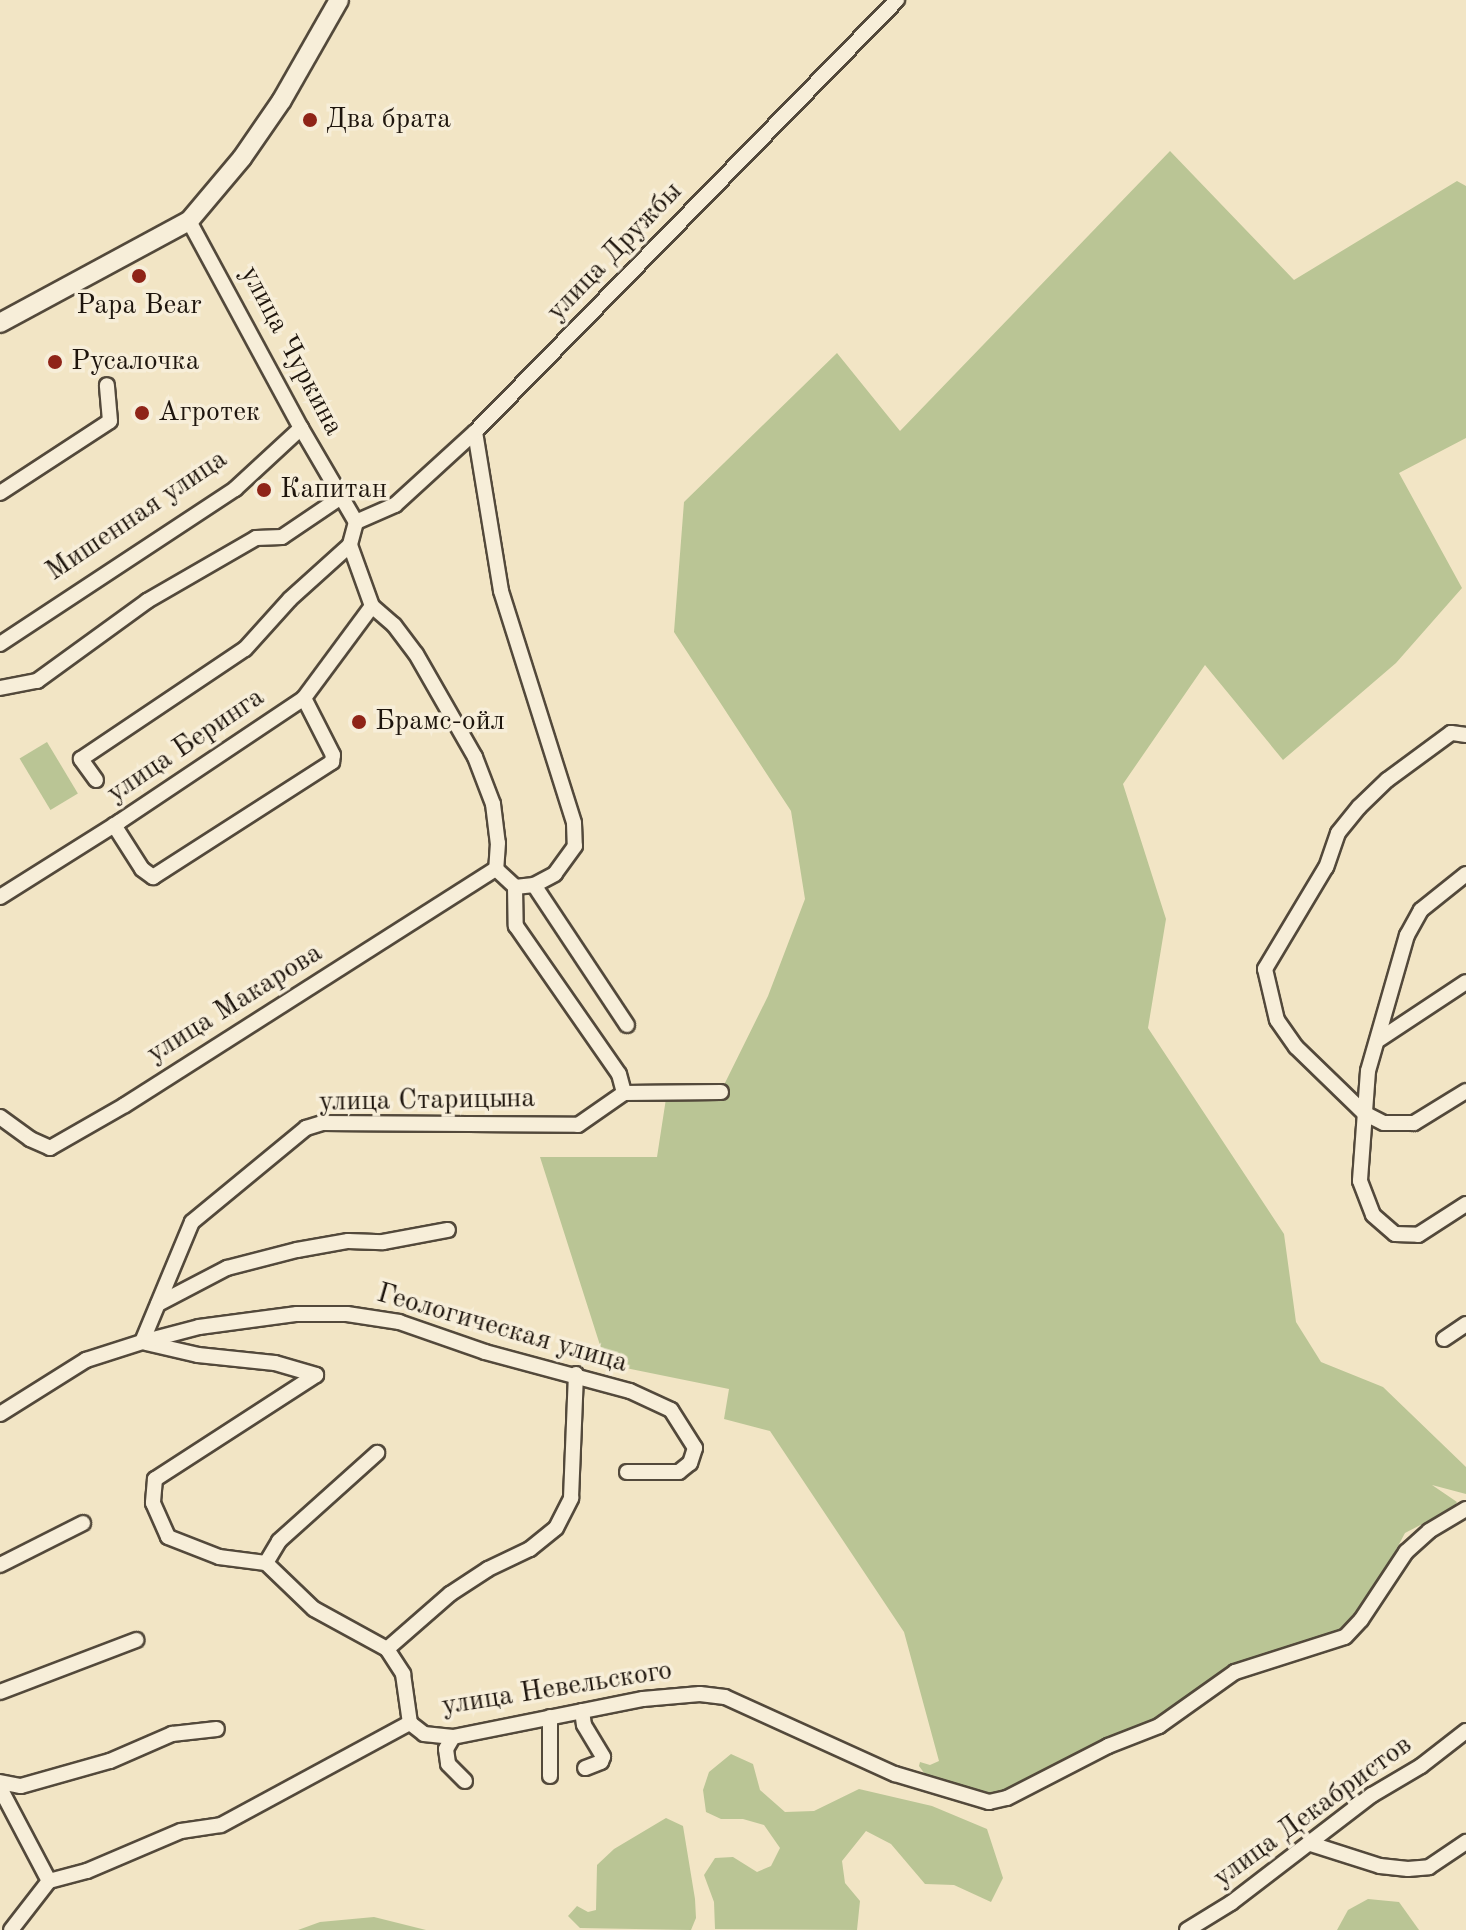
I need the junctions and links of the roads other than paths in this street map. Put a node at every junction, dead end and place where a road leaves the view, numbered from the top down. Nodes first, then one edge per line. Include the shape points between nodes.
1 (339, 0) edge
2 (897, 0) edge
3 (189, 221) junction
4 (0, 323) edge
5 (107, 385) dead end
6 (301, 428) junction
7 (475, 432) junction
8 (0, 493) edge
9 (341, 497) junction
10 (356, 522) junction
11 (350, 545) junction
12 (372, 606) junction
13 (0, 644) edge
14 (0, 688) edge
15 (304, 698) junction
16 (1466, 735) edge
17 (96, 780) dead end
18 (114, 825) junction
19 (496, 869) junction
20 (1466, 874) edge
21 (534, 885) junction
22 (515, 887) junction
23 (0, 897) edge
24 (1466, 982) edge
25 (627, 1025) dead end
26 (1380, 1039) junction
27 (1466, 1091) edge
28 (721, 1092) dead end
29 (624, 1093) junction
30 (1364, 1113) junction
31 (0, 1117) edge
32 (1466, 1204) edge
33 (448, 1230) dead end
34 (158, 1304) junction
35 (1466, 1324) edge
36 (1444, 1339) dead end
37 (142, 1342) junction
38 (576, 1374) junction
39 (0, 1414) edge
40 (377, 1453) dead end
41 (627, 1472) dead end
42 (1466, 1509) edge
43 (83, 1523) dead end
44 (266, 1563) junction
45 (0, 1565) edge
46 (136, 1640) dead end
47 (387, 1649) junction
48 (0, 1692) edge
49 (582, 1711) junction
50 (550, 1717) junction
51 (410, 1723) junction
52 (217, 1729) dead end
53 (1466, 1731) edge
54 (453, 1737) junction
55 (585, 1768) dead end
56 (550, 1776) dead end
57 (465, 1781) dead end
58 (0, 1785) edge
59 (1466, 1842) edge
60 (1311, 1844) junction
61 (49, 1881) junction
62 (11, 1930) edge
63 (1187, 1930) edge

1 - 3 main road via 282,100
2 - 7 street, улица Дружбы
3 - 4 main road
3 - 6 street, улица Чуркина
5 - 8 street via 110,421
6 - 9 street, улица Чуркина
6 - 13 street, Мишенная улица via 235,489
7 - 10 street, улица Дружбы via 395,505
7 - 21 street via 501,591 574,823 575,846 555,874
9 - 10 street, улица Чуркина
9 - 14 street via 282,537 256,538 147,601 37,681
10 - 11 street
11 - 12 street
11 - 17 street via 245,649 81,759
12 - 15 street, улица Беринга
12 - 19 street via 416,654 475,757 493,804
15 - 18 street, улица Беринга
15 - 18 street via 332,762 153,877
16 - 30 street via 1451,733 1359,807 1338,833 1326,867 1265,969 1277,1020 1296,1047
18 - 23 street, улица Беринга
19 - 22 street
19 - 31 street, улица Макарова via 50,1148
20 - 26 street via 1421,910 1407,935
21 - 22 street
21 - 25 street
22 - 29 street via 516,926 619,1074
24 - 26 street
26 - 30 street via 1368,1071
27 - 30 street via 1414,1123 1384,1123
28 - 29 street
29 - 34 street, улица Старицына via 578,1125 322,1123 306,1128 192,1222
30 - 32 street via 1360,1181 1373,1215 1395,1234 1418,1235
33 - 34 street via 383,1242 348,1241 227,1268
34 - 37 street, улица Старицына
35 - 36 street
37 - 38 street, Геологическая улица via 199,1327 347,1314 399,1322 485,1352
37 - 39 street, Геологическая улица via 86,1360
37 - 44 street via 198,1355 275,1363 316,1375 155,1479 153,1503 168,1537 219,1557
38 - 41 street, Геологическая улица via 671,1410 695,1448 690,1463 679,1472
38 - 47 street via 571,1498 556,1528 530,1549 450,1594
40 - 44 street via 279,1541
42 - 49 street, улица Невельского via 1406,1552 1345,1637 1235,1672 1172,1719 1007,1798 989,1802 895,1774 725,1697 643,1699
43 - 45 street
44 - 47 street via 314,1609
46 - 48 street
47 - 51 street via 403,1674
49 - 50 street, улица Невельского
49 - 55 street via 603,1757
50 - 54 street, улица Невельского
50 - 56 street
51 - 54 street, улица Невельского via 424,1734
51 - 61 street, улица Невельского via 221,1825 181,1831 87,1871
52 - 58 street via 172,1734 110,1761 21,1786
53 - 60 street, улица Декабристов
54 - 57 street via 446,1749 448,1764
58 - 61 street
59 - 60 street via 1429,1867 1408,1869 1380,1866
60 - 63 street, улица Декабристов
61 - 62 street

